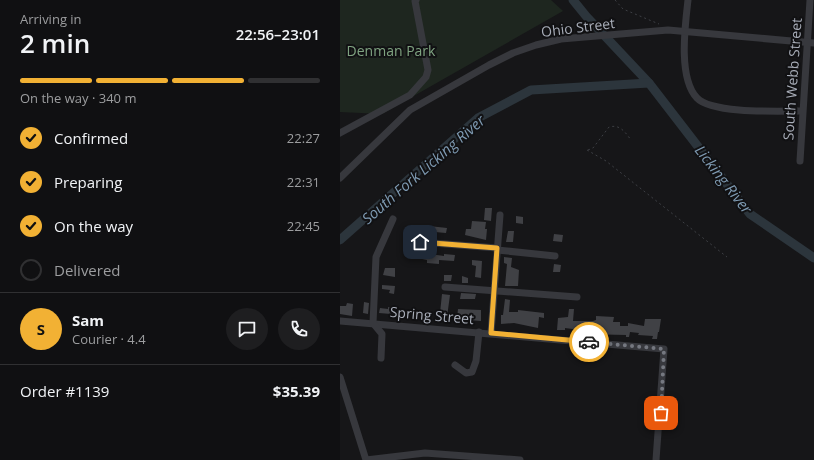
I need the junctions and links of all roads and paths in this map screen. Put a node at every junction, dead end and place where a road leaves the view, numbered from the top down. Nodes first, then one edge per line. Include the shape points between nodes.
1 (416, 0) edge
2 (615, 0) edge
3 (688, 0) edge
4 (810, 0) edge
5 (661, 25) dead end
6 (685, 31) junction
7 (810, 43) edge
8 (802, 111) junction
9 (340, 133) edge
10 (631, 140) dead end
11 (800, 161) dead end
12 (340, 178) edge
13 (500, 215) dead end
14 (393, 219) dead end
15 (420, 242) dead end
16 (497, 249) junction
17 (555, 256) dead end
18 (727, 257) dead end
19 (445, 287) dead end
20 (494, 291) junction
21 (577, 297) dead end
22 (340, 321) edge
23 (373, 323) junction
24 (479, 332) junction
25 (491, 333) junction
26 (381, 358) dead end
27 (455, 365) dead end
28 (340, 377) edge
29 (366, 460) edge
30 (520, 460) edge
31 (656, 460) edge

1 - 9 street via 414,1 428,70 426,77 410,95
2 - 5 path via 623,10
3 - 6 street
4 - 7 street, South Webb Street
6 - 7 street, Ohio Street
6 - 8 street via 685,71 692,92 698,99 710,106 721,108
6 - 12 street, Ohio Street via 578,38 548,42 513,53 421,103 399,119
7 - 8 street, South Webb Street
8 - 11 street, South Webb Street
10 - 18 path via 624,130 609,127 593,148 587,150 606,161
13 - 16 street
14 - 23 street via 376,257
15 - 16 street
16 - 17 street
16 - 20 street
19 - 20 street
20 - 21 street
20 - 25 street
22 - 23 street, Spring Street
23 - 24 street, Spring Street
23 - 26 street via 382,334
24 - 25 street, Spring Street
24 - 27 street via 476,361 472,372 466,373
25 - 31 street, Spring Street via 664,349
28 - 29 street
29 - 30 street via 425,453

